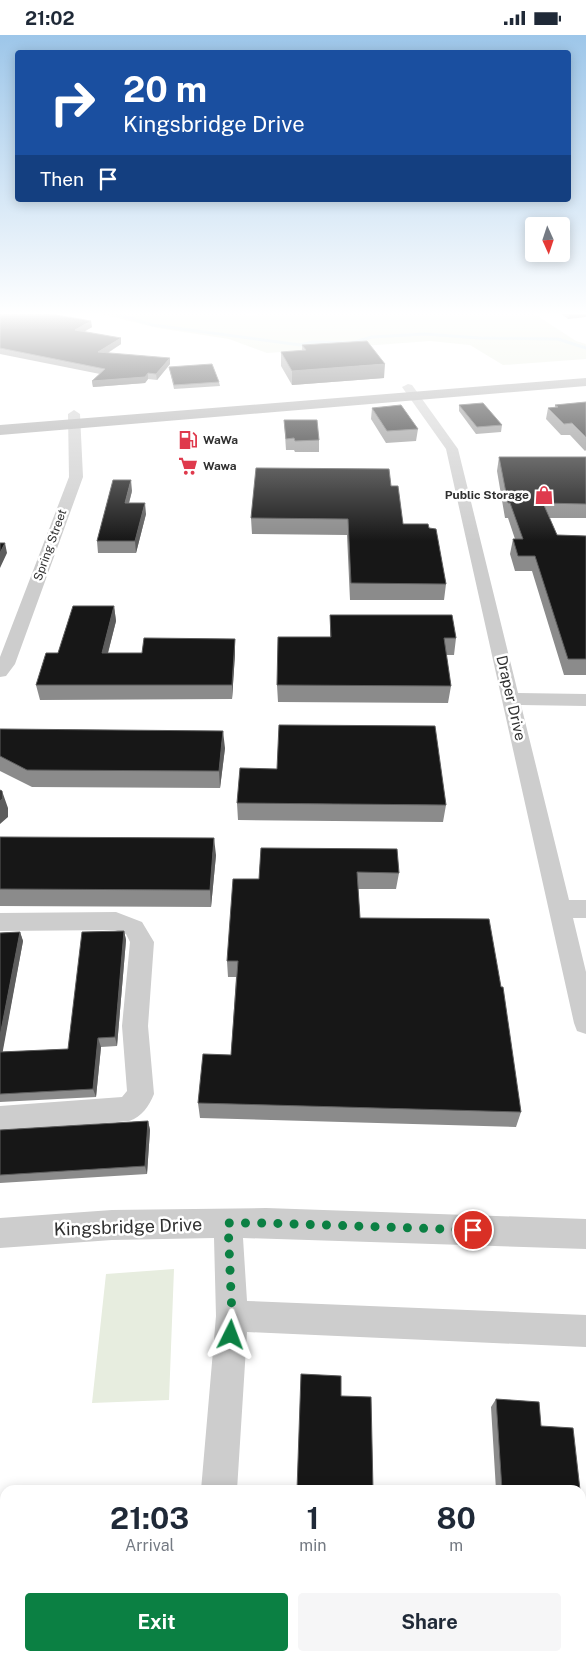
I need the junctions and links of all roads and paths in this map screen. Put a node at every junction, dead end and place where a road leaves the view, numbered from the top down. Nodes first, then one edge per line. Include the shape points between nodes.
1 (430, 389) edge
2 (452, 389) edge
3 (411, 391) junction
4 (0, 419) edge
5 (74, 419) junction
6 (0, 430) edge
7 (0, 671) edge
8 (511, 699) junction
9 (586, 700) edge
10 (559, 909) junction
11 (586, 909) edge
12 (0, 922) edge
13 (586, 1023) edge
14 (0, 1119) edge
15 (228, 1223) junction
16 (0, 1233) edge
17 (586, 1234) edge
18 (232, 1316) junction
19 (586, 1331) edge
20 (219, 1485) edge

1 - 3 main road
2 - 3 main road
3 - 5 main road
3 - 8 street, Draper Drive via 452,449
4 - 5 main road
5 - 6 main road
5 - 7 street, Spring Street via 76,477 6,664
8 - 9 street
8 - 10 street, Draper Drive
10 - 11 street
10 - 13 street, Draper Drive
12 - 14 street via 116,921 134,928 142,942 135,1026 141,1094 129,1109
15 - 16 street, Kingsbridge Drive via 112,1225
15 - 17 street, Kingsbridge Drive
15 - 18 street
18 - 19 street
18 - 20 street

